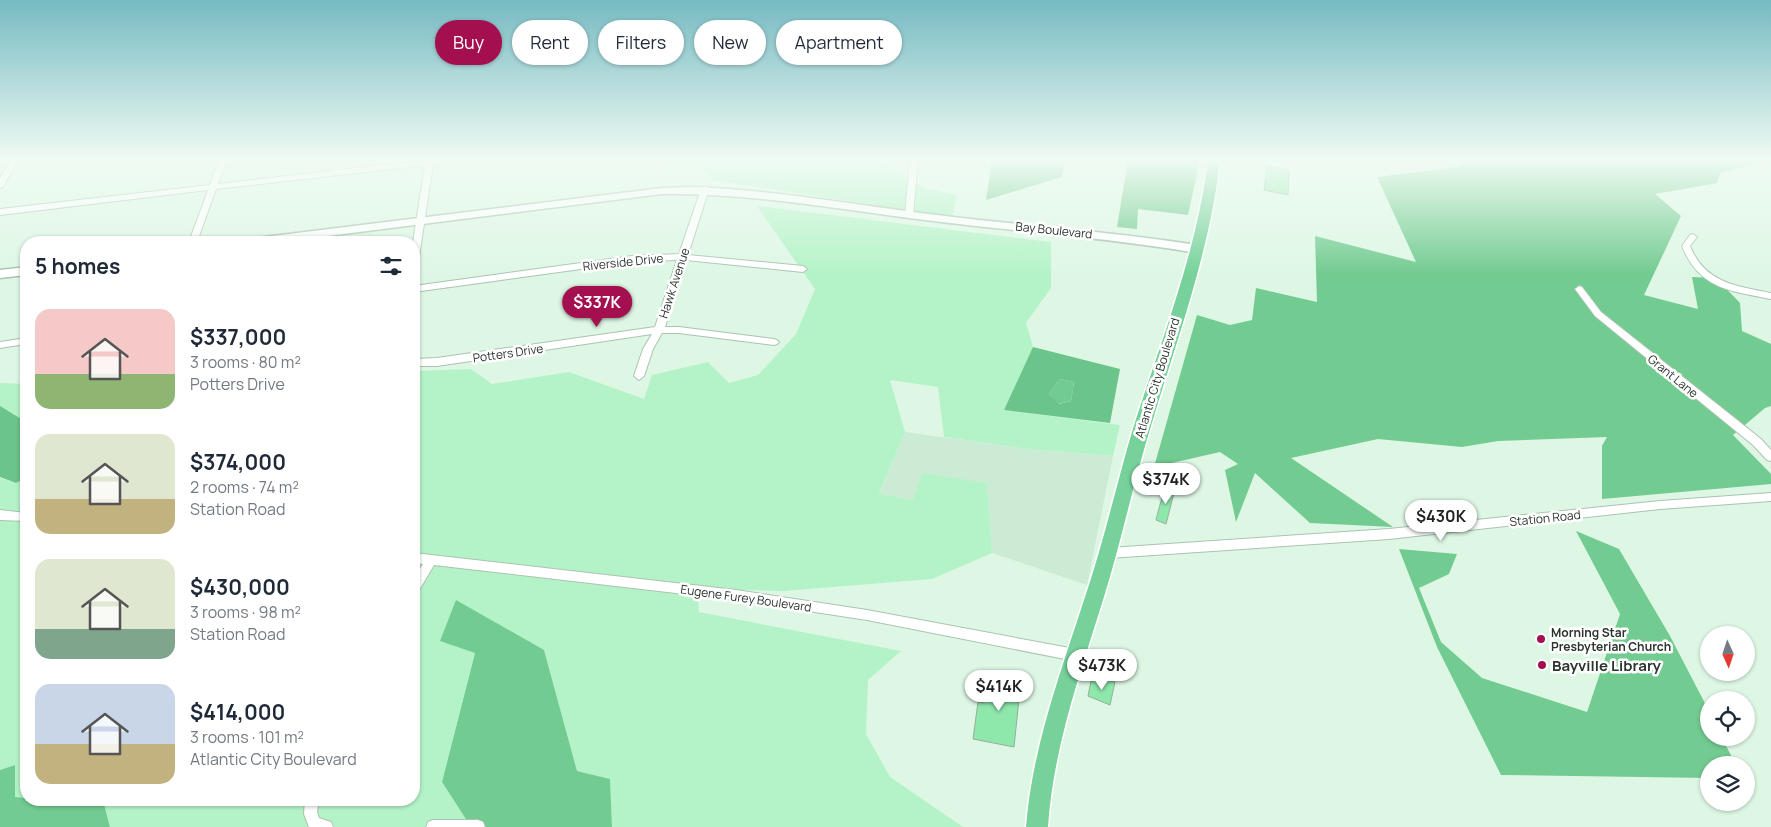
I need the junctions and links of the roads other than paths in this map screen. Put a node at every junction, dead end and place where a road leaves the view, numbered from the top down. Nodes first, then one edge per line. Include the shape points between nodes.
1 (110, 199) edge
2 (209, 199) edge
3 (424, 199) edge
4 (601, 199) edge
5 (701, 199) edge
6 (780, 199) edge
7 (910, 199) edge
8 (1210, 199) edge
9 (0, 212) edge
10 (909, 215) junction
11 (421, 221) junction
12 (195, 236) edge
13 (303, 236) edge
14 (419, 236) edge
15 (1693, 237) dead end
16 (1197, 249) junction
17 (683, 257) junction
18 (803, 269) dead end
19 (20, 272) edge
20 (0, 274) edge
21 (420, 288) edge
22 (1579, 289) dead end
23 (1771, 296) edge
24 (659, 330) junction
25 (20, 342) edge
26 (774, 342) dead end
27 (0, 345) edge
28 (420, 362) edge
29 (639, 376) dead end
30 (1771, 457) edge
31 (1771, 497) edge
32 (0, 515) edge
33 (20, 517) edge
34 (1109, 553) junction
35 (420, 559) edge
36 (431, 560) junction
37 (420, 578) edge
38 (1075, 655) junction
39 (311, 806) edge
40 (326, 827) edge
41 (433, 827) edge
42 (478, 827) edge
43 (1037, 827) edge

1 - 9 street
2 - 12 street
3 - 11 street
4 - 11 street, Bay Boulevard
5 - 17 street, Hawk Avenue
6 - 10 street, Bay Boulevard
7 - 10 street
8 - 16 highway, Atlantic City Boulevard
10 - 16 street, Bay Boulevard via 1094,234
11 - 13 street, Bay Boulevard
11 - 14 street
15 - 23 street via 1686,246 1690,260 1713,281
16 - 34 highway, Atlantic City Boulevard via 1126,479
17 - 18 street, Riverside Drive
17 - 21 street, Riverside Drive via 632,259
17 - 24 street, Hawk Avenue
19 - 20 street
22 - 30 street, Grant Lane via 1598,314 1757,442
24 - 26 street, Potters Drive
24 - 28 street, Potters Drive
24 - 29 street, Hawk Avenue via 648,349
25 - 27 street
31 - 34 street, Station Road via 1660,505 1389,534
32 - 33 street
34 - 38 highway, Atlantic City Boulevard
35 - 36 street, Eugene Furey Boulevard
36 - 37 street
36 - 38 street, Eugene Furey Boulevard via 752,598
38 - 43 highway, Atlantic City Boulevard via 1047,756
39 - 40 street via 314,823
41 - 42 street

